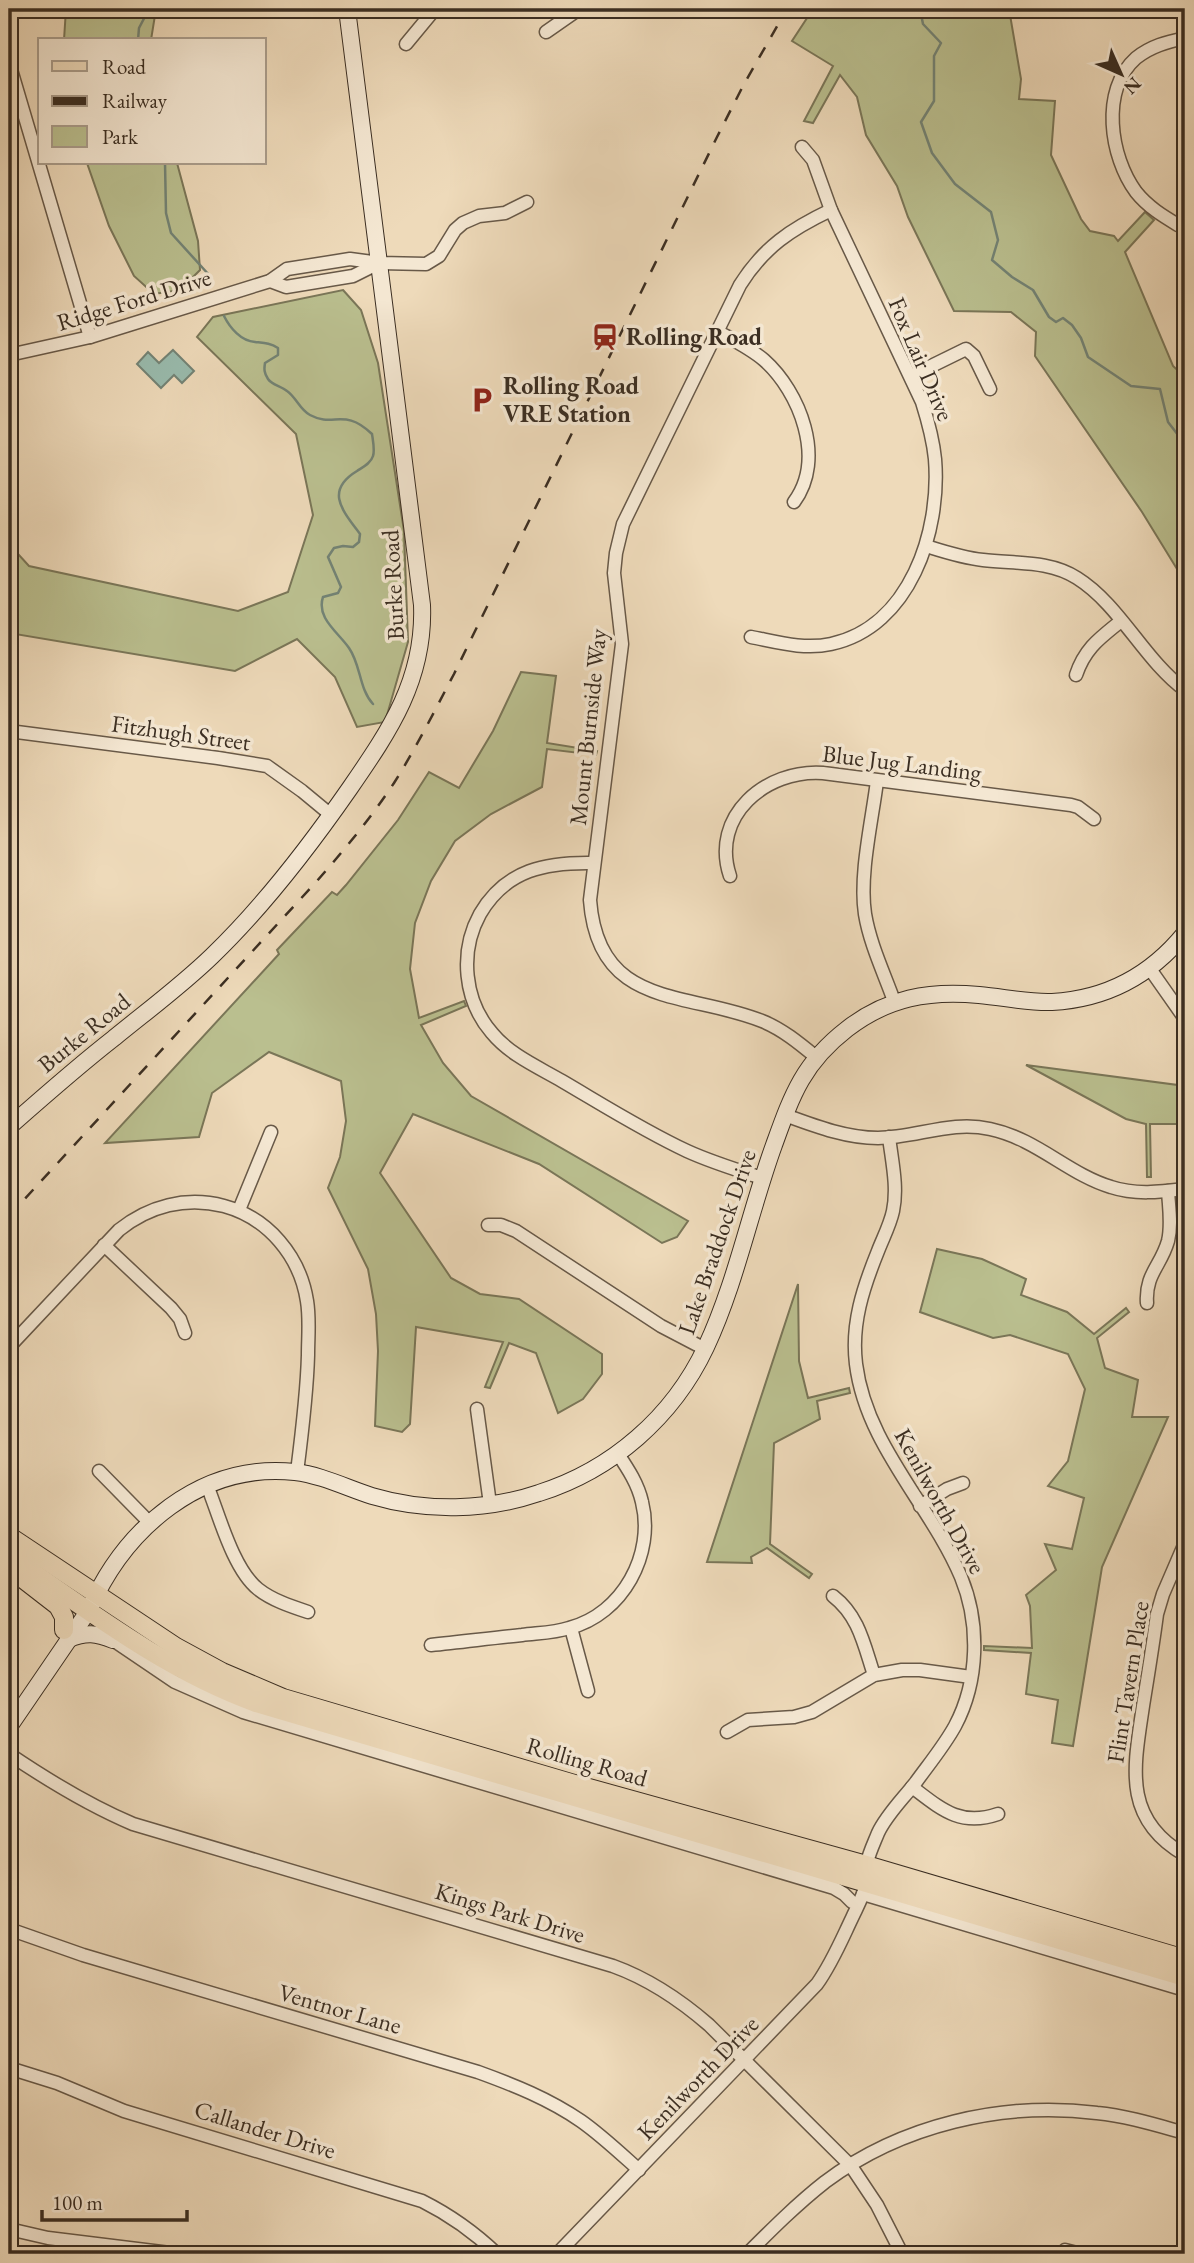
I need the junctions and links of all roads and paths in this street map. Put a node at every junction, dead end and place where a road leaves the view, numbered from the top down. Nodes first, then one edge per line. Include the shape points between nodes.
1 (347, 9) edge
2 (435, 9) edge
3 (579, 9) edge
4 (546, 33) dead end
5 (1185, 38) edge
6 (406, 44) dead end
7 (9, 63) edge
8 (802, 147) dead end
9 (38, 161) edge
10 (39, 164) edge
11 (527, 202) dead end
12 (831, 210) junction
13 (1178, 225) dead end
14 (380, 263) junction
15 (717, 331) junction
16 (90, 337) junction
17 (9, 355) edge
18 (911, 376) junction
19 (990, 389) dead end
20 (794, 502) dead end
21 (926, 546) junction
22 (1121, 621) junction
23 (751, 637) dead end
24 (1076, 675) dead end
25 (1185, 690) edge
26 (9, 732) edge
27 (877, 781) junction
28 (331, 815) junction
29 (1094, 819) dead end
30 (594, 863) junction
31 (730, 876) dead end
32 (1185, 933) edge
33 (1150, 969) junction
34 (894, 1001) junction
35 (1183, 1016) dead end
36 (816, 1056) junction
37 (785, 1115) junction
38 (9, 1127) edge
39 (271, 1132) dead end
40 (889, 1137) junction
41 (762, 1178) junction
42 (1185, 1189) edge
43 (1168, 1191) junction
44 (239, 1210) junction
45 (488, 1225) dead end
46 (104, 1245) junction
47 (1147, 1303) dead end
48 (185, 1333) dead end
49 (9, 1347) edge
50 (705, 1349) junction
51 (477, 1409) dead end
52 (618, 1454) junction
53 (99, 1471) dead end
54 (297, 1472) junction
55 (963, 1483) dead end
56 (207, 1485) junction
57 (490, 1504) junction
58 (920, 1506) junction
59 (149, 1522) junction
60 (9, 1536) edge
61 (1185, 1543) edge
62 (9, 1556) edge
63 (9, 1568) edge
64 (1180, 1569) edge
65 (833, 1596) dead end
66 (89, 1603) junction
67 (308, 1612) dead end
68 (571, 1628) junction
69 (67, 1635) junction
70 (113, 1640) junction
71 (431, 1645) dead end
72 (874, 1675) junction
73 (971, 1677) junction
74 (588, 1690) dead end
75 (9, 1709) edge
76 (9, 1727) edge
77 (727, 1731) dead end
78 (9, 1754) edge
79 (912, 1787) junction
80 (998, 1814) dead end
81 (1185, 1855) edge
82 (861, 1885) junction
83 (9, 1928) edge
84 (1123, 1959) junction
85 (1185, 1959) edge
86 (1185, 1977) edge
87 (1158, 1981) junction
88 (1185, 1990) edge
89 (745, 2060) junction
90 (9, 2068) edge
91 (1185, 2133) edge
92 (851, 2166) junction
93 (639, 2170) junction
94 (9, 2229) edge
95 (1065, 2250) dead end
96 (178, 2254) edge
97 (497, 2254) edge
98 (557, 2254) edge
99 (747, 2254) edge
100 (902, 2254) edge
101 (1081, 2254) edge

1 - 14 street, Burke Road
2 - 6 street
3 - 4 street
5 - 13 street via 1148,50 1133,62 1119,84 1114,114 1115,146 1125,175 1144,201
7 - 9 street
8 - 12 street, Fox Lair Drive via 813,160
10 - 16 street
11 - 14 street, Ridge Ford Drive via 463,223 432,261
12 - 15 street, Mount Burnside Way via 787,233 759,258
12 - 18 street, Fox Lair Drive
14 - 16 street, Ridge Ford Drive via 350,259 287,269 270,281
14 - 28 street, Burke Road via 422,605 421,642 411,683 390,727
15 - 20 street via 765,361 795,400 807,453 805,481
15 - 30 street, Mount Burnside Way via 620,535 614,573 622,644
16 - 17 street, Ridge Ford Drive
18 - 19 street via 966,349
18 - 21 street, Fox Lair Drive via 929,422 935,461 934,504
21 - 22 street via 960,557 1058,568 1089,586
21 - 23 street, Fox Lair Drive via 894,605 859,635 812,646
22 - 24 street via 1084,653
22 - 25 street
26 - 28 street, Fitzhugh Street via 267,766
27 - 29 street, Blue Jug Landing via 1071,805
27 - 31 street, Blue Jug Landing via 799,773 757,791 728,833 725,850
27 - 34 street via 864,902 869,931
28 - 38 street, Burke Road via 274,888 211,957
30 - 36 street, Mount Burnside Way via 590,900 594,926 621,971 660,995 763,1021
30 - 41 street via 557,863 532,869 508,883 488,903 474,929 467,957 468,985 479,1014 509,1049 632,1122 690,1152
32 - 33 street, Lake Braddock Drive
33 - 34 street, Lake Braddock Drive via 1107,990 1069,1000 1033,1002 956,993
33 - 35 street
34 - 36 street, Lake Braddock Drive via 849,1027
36 - 37 street, Lake Braddock Drive via 792,1094
37 - 40 street via 854,1136
37 - 41 street, Lake Braddock Drive
39 - 44 street
40 - 43 street via 957,1126 988,1128 1015,1136 1111,1187
40 - 58 street, Kenilworth Drive via 894,1203 862,1292 856,1362 877,1432
41 - 50 street, Lake Braddock Drive
42 - 43 street
43 - 47 street via 1170,1233 1146,1287
44 - 46 street via 199,1202 164,1205 130,1221
44 - 54 street via 282,1243 305,1292 307,1381
45 - 50 street via 516,1231 661,1326
46 - 48 street via 171,1308
46 - 49 street
50 - 52 street, Lake Braddock Drive via 670,1404
51 - 57 street
52 - 57 street, Lake Braddock Drive via 554,1488
52 - 68 street via 642,1501 641,1554 632,1578 616,1599
53 - 59 street
54 - 56 street, Lake Braddock Drive via 248,1474
54 - 57 street, Lake Braddock Drive via 406,1504
55 - 58 street
56 - 59 street, Lake Braddock Drive
56 - 67 street via 246,1576 268,1596
58 - 73 street, Kenilworth Drive via 967,1592 974,1637
59 - 66 street, Lake Braddock Drive
60 - 66 main road, Rolling Road
61 - 64 street, Flint Tavern Place
62 - 66 main road, Rolling Road
63 - 69 main road via 58,1606
64 - 81 street, Flint Tavern Place via 1163,1594 1157,1614 1134,1776 1151,1824
65 - 72 street via 853,1616
66 - 69 street, Lake Braddock Drive
66 - 70 street, Rolling Road
66 - 82 main road, Rolling Road via 174,1666 256,1703
68 - 71 street
68 - 74 street
69 - 70 street via 91,1633
69 - 75 street
69 - 76 street
70 - 82 street, Rolling Road via 175,1682 243,1712 844,1894
72 - 73 street via 920,1670
72 - 77 street via 812,1712 748,1720
73 - 79 street, Kenilworth Drive via 955,1726
78 - 89 street, Kings Park Drive via 69,1794 133,1824 633,1973 686,2005
79 - 80 street via 955,1816 977,1820
79 - 82 street, Kenilworth Drive via 880,1829
82 - 84 main road, Rolling Road
82 - 85 main road, Rolling Road
82 - 87 street, Rolling Road
82 - 89 street, Kenilworth Drive via 852,1919 817,1984
83 - 93 street, Ventnor Lane via 40,1942 515,2085 579,2119
84 - 86 main road, Rolling Road
84 - 87 main road
87 - 88 street, Rolling Road
89 - 92 street, Kings Park Drive
89 - 93 street, Kenilworth Drive
90 - 97 street, Callander Drive via 124,2110 422,2201 468,2228
91 - 92 street via 1097,2113 1004,2113 930,2129
92 - 99 street via 803,2200
92 - 100 street, Kings Park Drive
93 - 98 street, Kenilworth Drive
94 - 96 street
95 - 101 street

